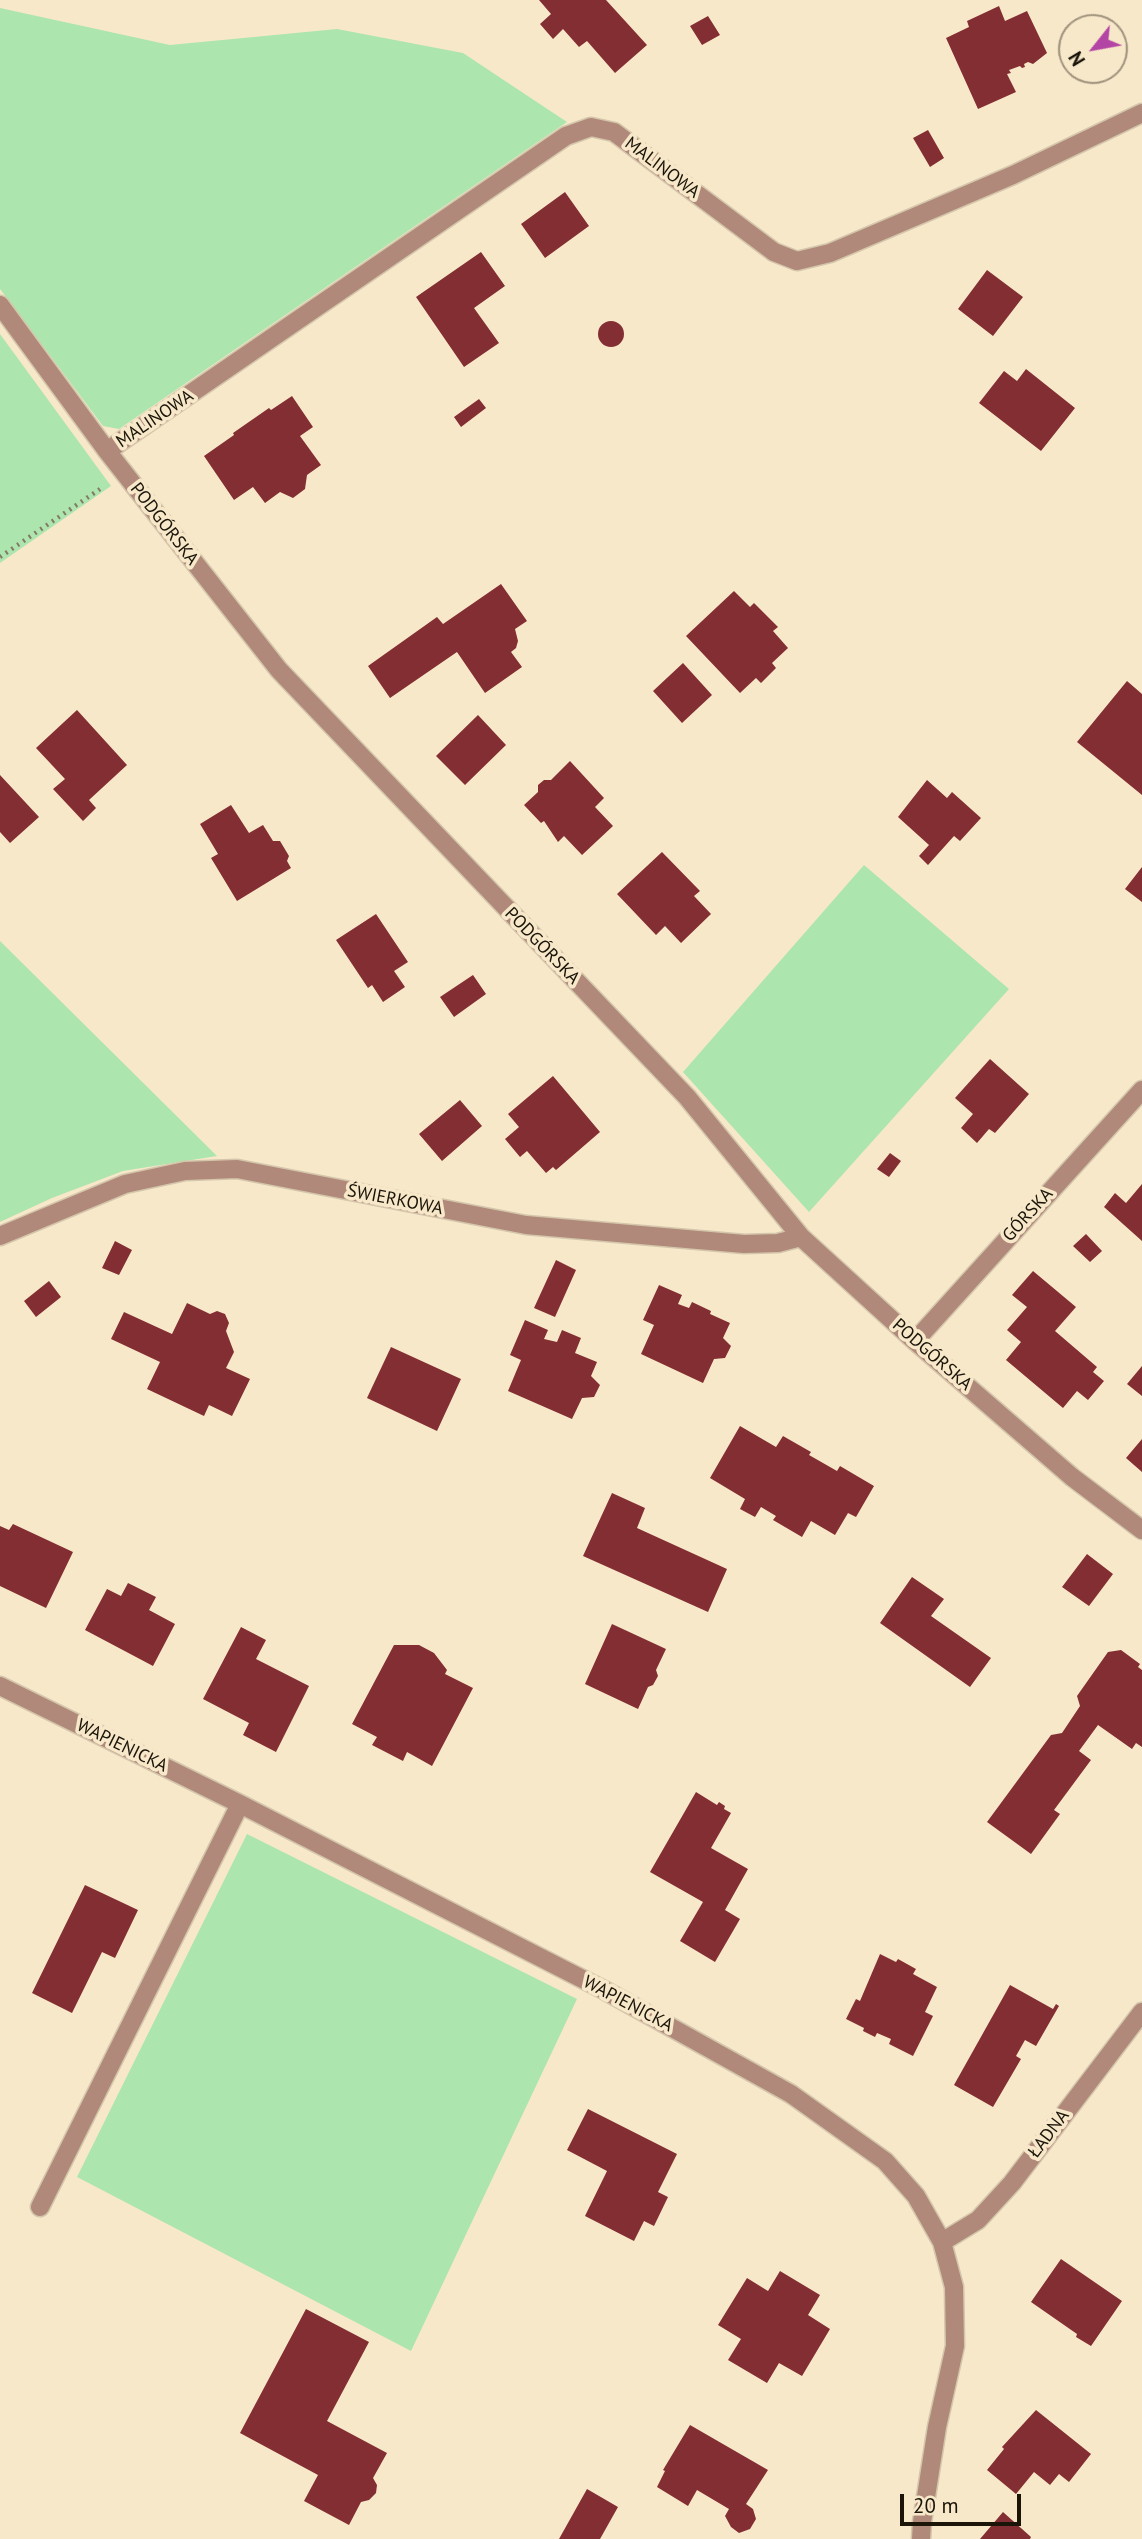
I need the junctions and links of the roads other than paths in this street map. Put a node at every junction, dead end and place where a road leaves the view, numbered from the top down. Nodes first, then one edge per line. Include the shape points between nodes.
1 (1142, 113) edge
2 (0, 306) edge
3 (107, 451) junction
4 (1142, 1090) edge
5 (0, 1236) edge
6 (802, 1237) junction
7 (915, 1340) junction
8 (1142, 1530) edge
9 (0, 1686) edge
10 (240, 1804) junction
11 (1142, 2012) edge
12 (40, 2207) dead end
13 (942, 2242) junction
14 (921, 2539) edge

1 - 3 street, MALINOWA via 1013,175 830,253 797,261 774,252 614,132 591,127 566,136
2 - 3 street, PODGÓRSKA
3 - 6 street, PODGÓRSKA via 279,670 687,1097
4 - 7 street, GÓRSKA
5 - 6 street, ŚWIERKOWA via 125,1184 185,1171 237,1169 526,1225 744,1244
6 - 7 street, PODGÓRSKA
7 - 8 street, PODGÓRSKA via 1072,1477
9 - 10 street, WAPIENICKA
10 - 12 street
10 - 13 street, WAPIENICKA via 604,1990 791,2094 885,2161 916,2196
11 - 13 street, ŁADNA via 1012,2183 978,2220
13 - 14 street, WAPIENICKA via 954,2287 955,2346 937,2427

